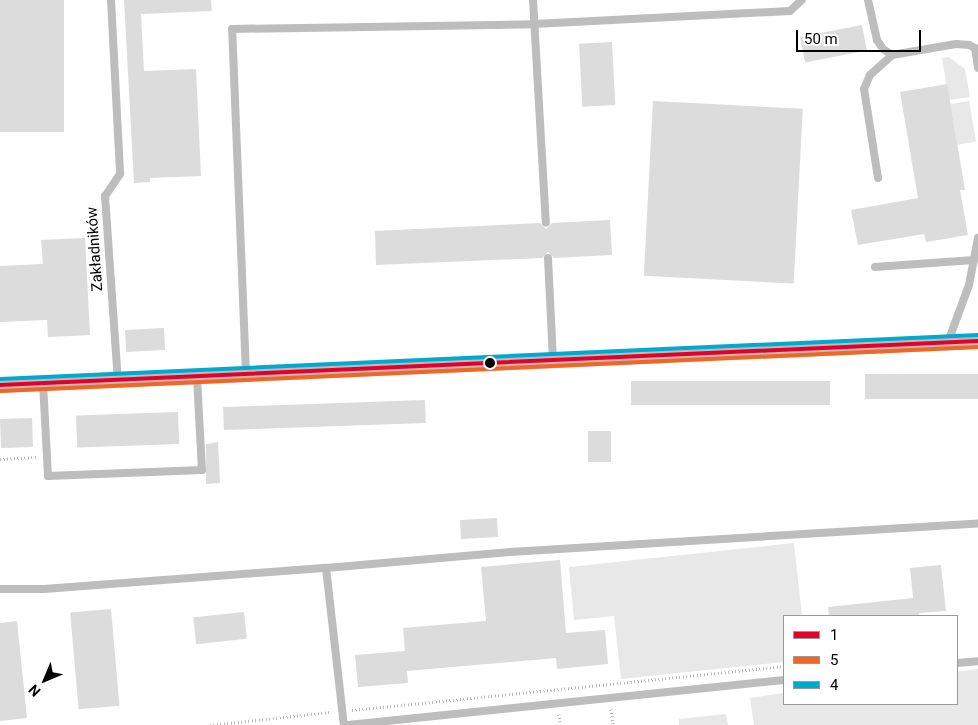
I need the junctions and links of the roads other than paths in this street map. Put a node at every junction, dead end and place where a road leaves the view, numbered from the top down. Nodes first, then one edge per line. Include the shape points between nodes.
1 (111, 0) edge
2 (533, 0) edge
3 (802, 0) edge
4 (868, 0) edge
5 (534, 24) junction
6 (977, 47) edge
7 (892, 55) junction
8 (978, 68) edge
9 (878, 178) dead end
10 (546, 223) dead end
11 (978, 238) edge
12 (548, 258) dead end
13 (974, 260) junction
14 (875, 267) dead end
15 (978, 341) edge
16 (948, 342) junction
17 (553, 359) junction
18 (246, 374) junction
19 (197, 377) junction
20 (118, 380) junction
21 (43, 383) junction
22 (0, 385) edge
23 (978, 523) edge
24 (326, 568) junction
25 (0, 589) edge
26 (978, 661) edge
27 (958, 663) edge
28 (783, 680) edge
29 (344, 725) edge
30 (348, 725) edge

1 - 20 lane, Zakładników via 120,174 105,196
2 - 5 lane
3 - 5 lane via 790,11
4 - 7 lane via 878,40 882,49
5 - 10 lane
5 - 18 lane via 232,30
6 - 7 lane via 956,44
6 - 8 lane
7 - 9 lane via 870,75 864,89
11 - 13 lane
12 - 17 lane
13 - 14 lane
13 - 16 lane via 969,285
15 - 16 street
16 - 17 street
17 - 18 street
18 - 19 street
19 - 20 street
19 - 21 lane via 202,470 48,476
20 - 21 street
21 - 22 street
23 - 24 lane via 510,552
24 - 25 lane via 44,589
24 - 29 lane
26 - 27 lane
28 - 30 lane

